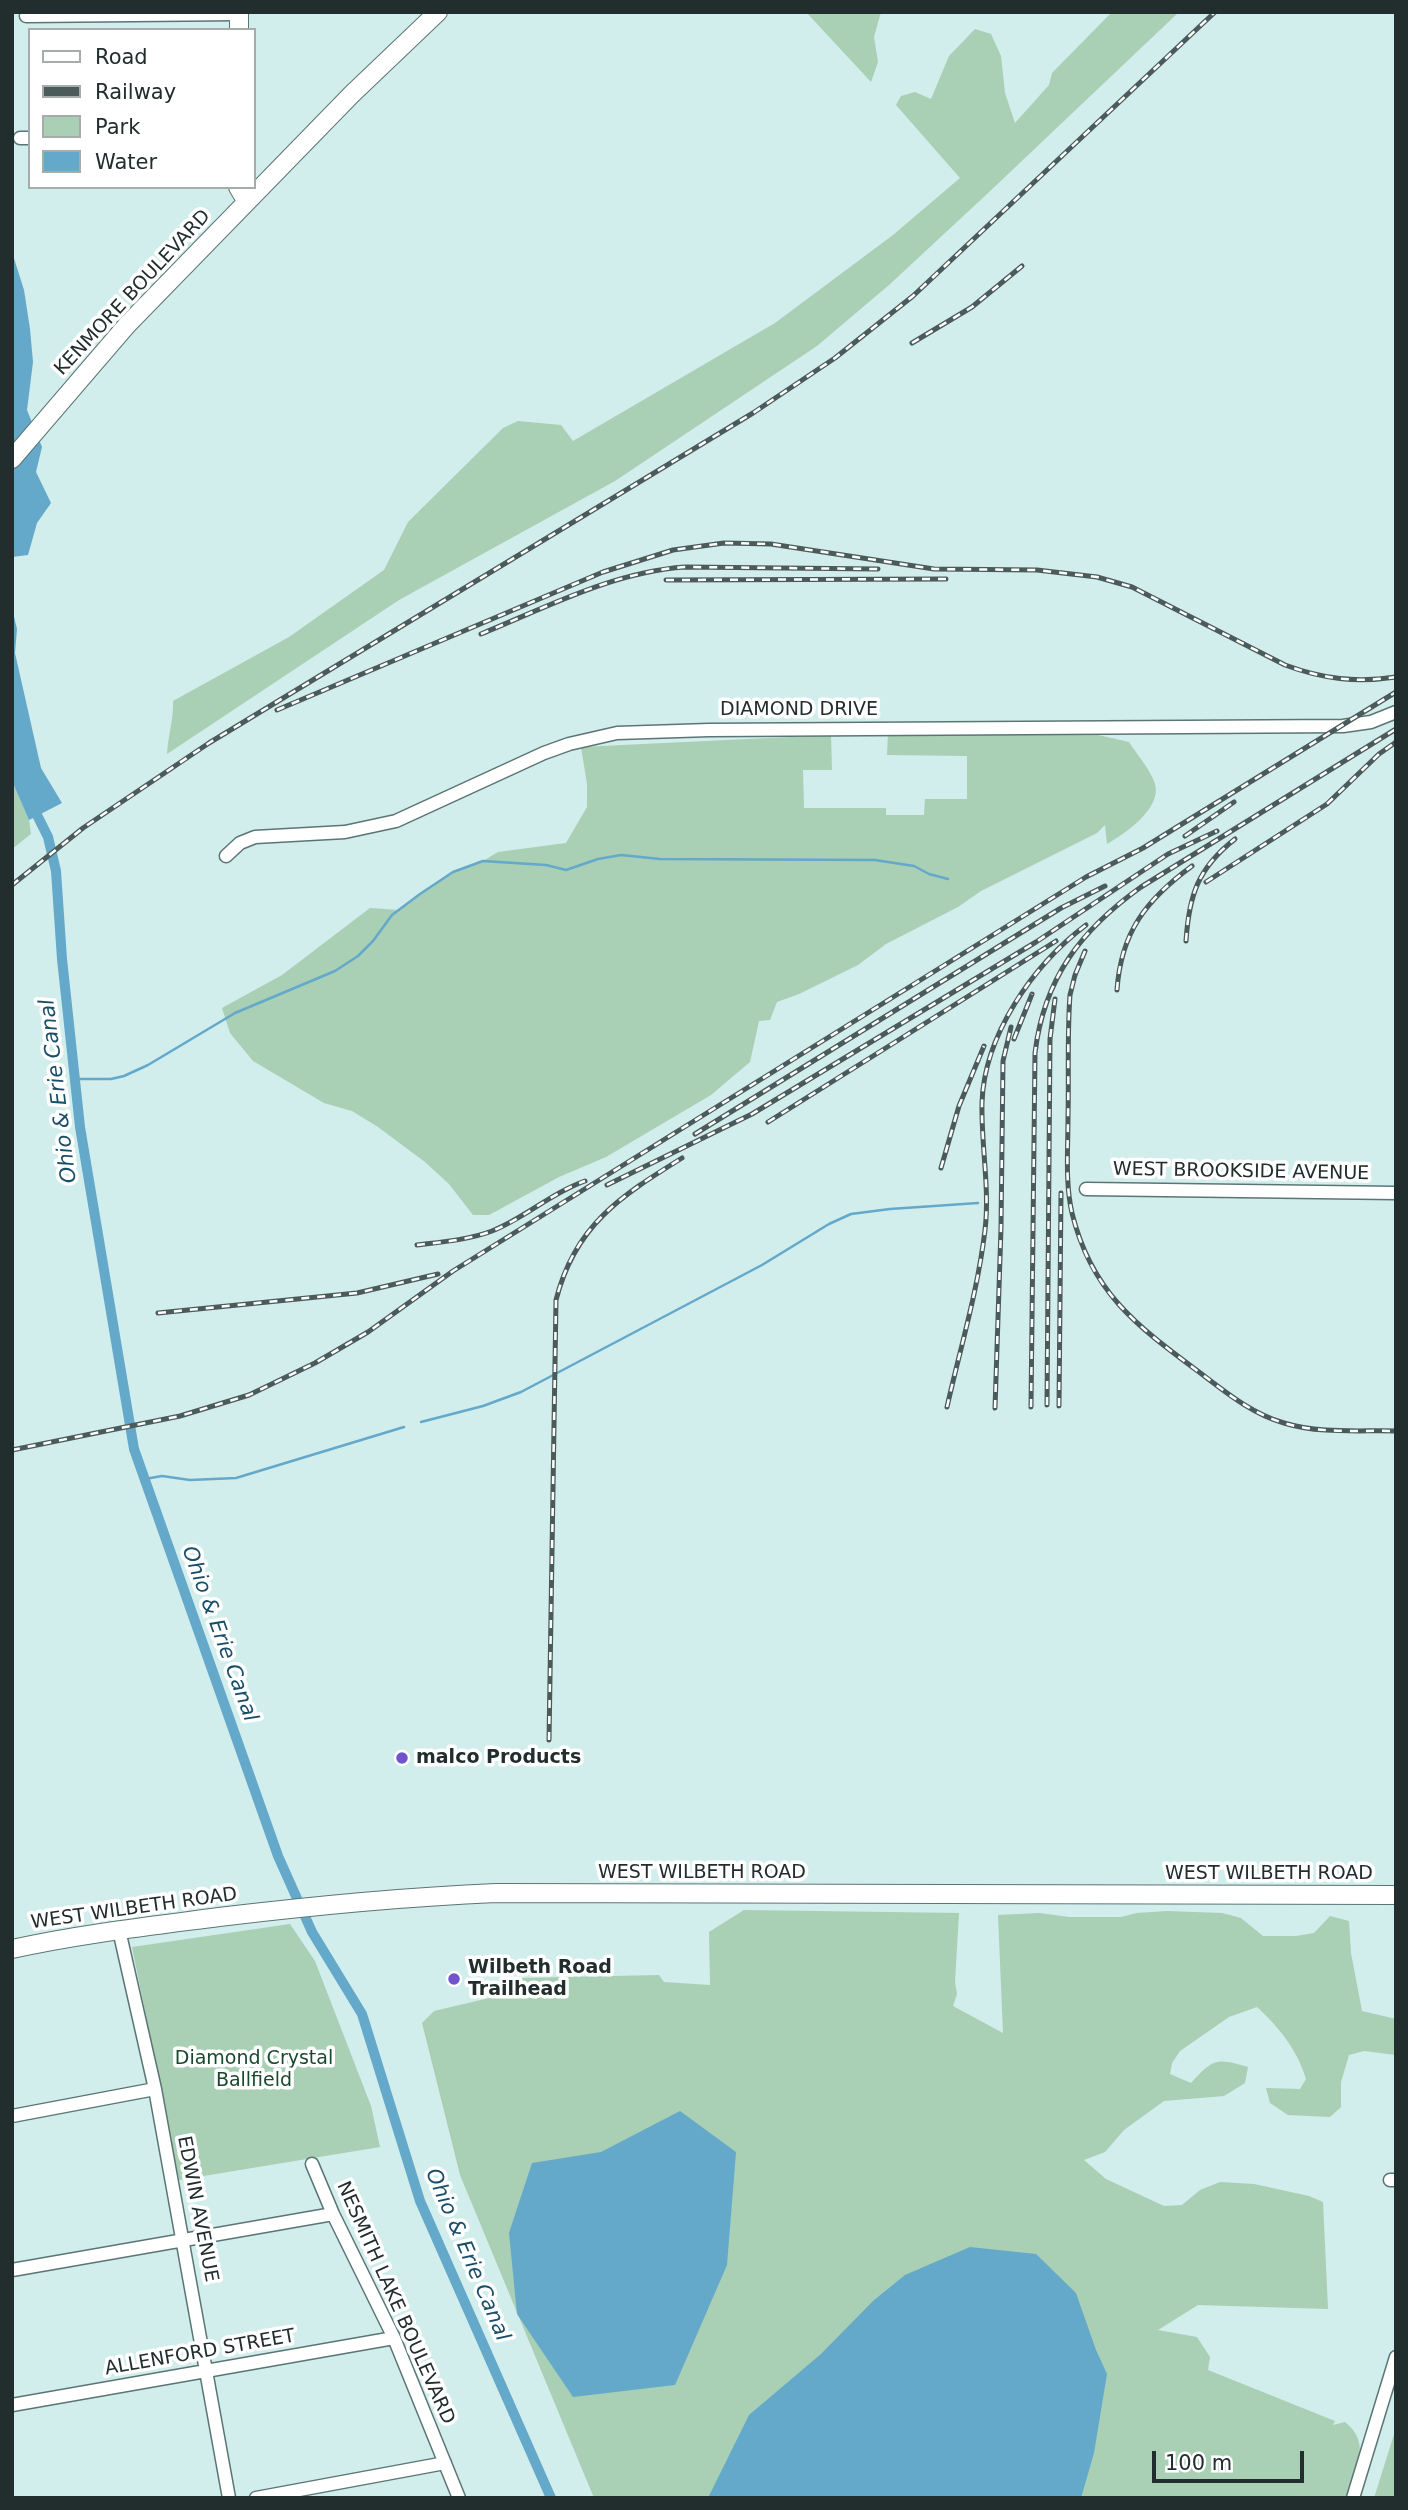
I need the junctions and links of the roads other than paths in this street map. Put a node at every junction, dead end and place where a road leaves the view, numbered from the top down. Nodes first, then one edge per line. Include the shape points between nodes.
1 (438, 12) edge
2 (26, 16) dead end
3 (239, 19) edge
4 (256, 183) edge
5 (243, 195) edge
6 (12, 459) edge
7 (1396, 712) edge
8 (226, 856) dead end
9 (1086, 1189) dead end
10 (1396, 1193) edge
11 (1396, 1895) edge
12 (119, 1930) junction
13 (12, 1949) edge
14 (155, 2089) junction
15 (12, 2116) edge
16 (312, 2164) dead end
17 (333, 2214) junction
18 (184, 2241) junction
19 (12, 2270) edge
20 (394, 2337) junction
21 (1396, 2357) edge
22 (206, 2371) junction
23 (12, 2405) edge
24 (445, 2463) junction
25 (229, 2498) edge
26 (256, 2498) edge
27 (459, 2498) edge
28 (1353, 2498) edge

1 - 4 main road, KENMORE BOULEVARD
2 - 3 street
5 - 6 main road, KENMORE BOULEVARD
7 - 8 street, DIAMOND DRIVE via 1362,725 1343,726 617,733 544,753 396,821 345,832 255,837
9 - 10 street, WEST BROOKSIDE AVENUE
11 - 12 main road, WEST WILBETH ROAD via 496,1893 332,1903
12 - 13 main road, WEST WILBETH ROAD
12 - 14 street, EDWIN AVENUE
14 - 15 street
14 - 18 street, EDWIN AVENUE
16 - 17 street, NESMITH LAKE BOULEVARD
17 - 18 street
17 - 20 street, NESMITH LAKE BOULEVARD
18 - 19 street
18 - 22 street, EDWIN AVENUE
20 - 22 street, ALLENFORD STREET
20 - 24 street, NESMITH LAKE BOULEVARD
21 - 28 street
22 - 23 street, ALLENFORD STREET
22 - 25 street, EDWIN AVENUE
24 - 26 street
24 - 27 street, NESMITH LAKE BOULEVARD

